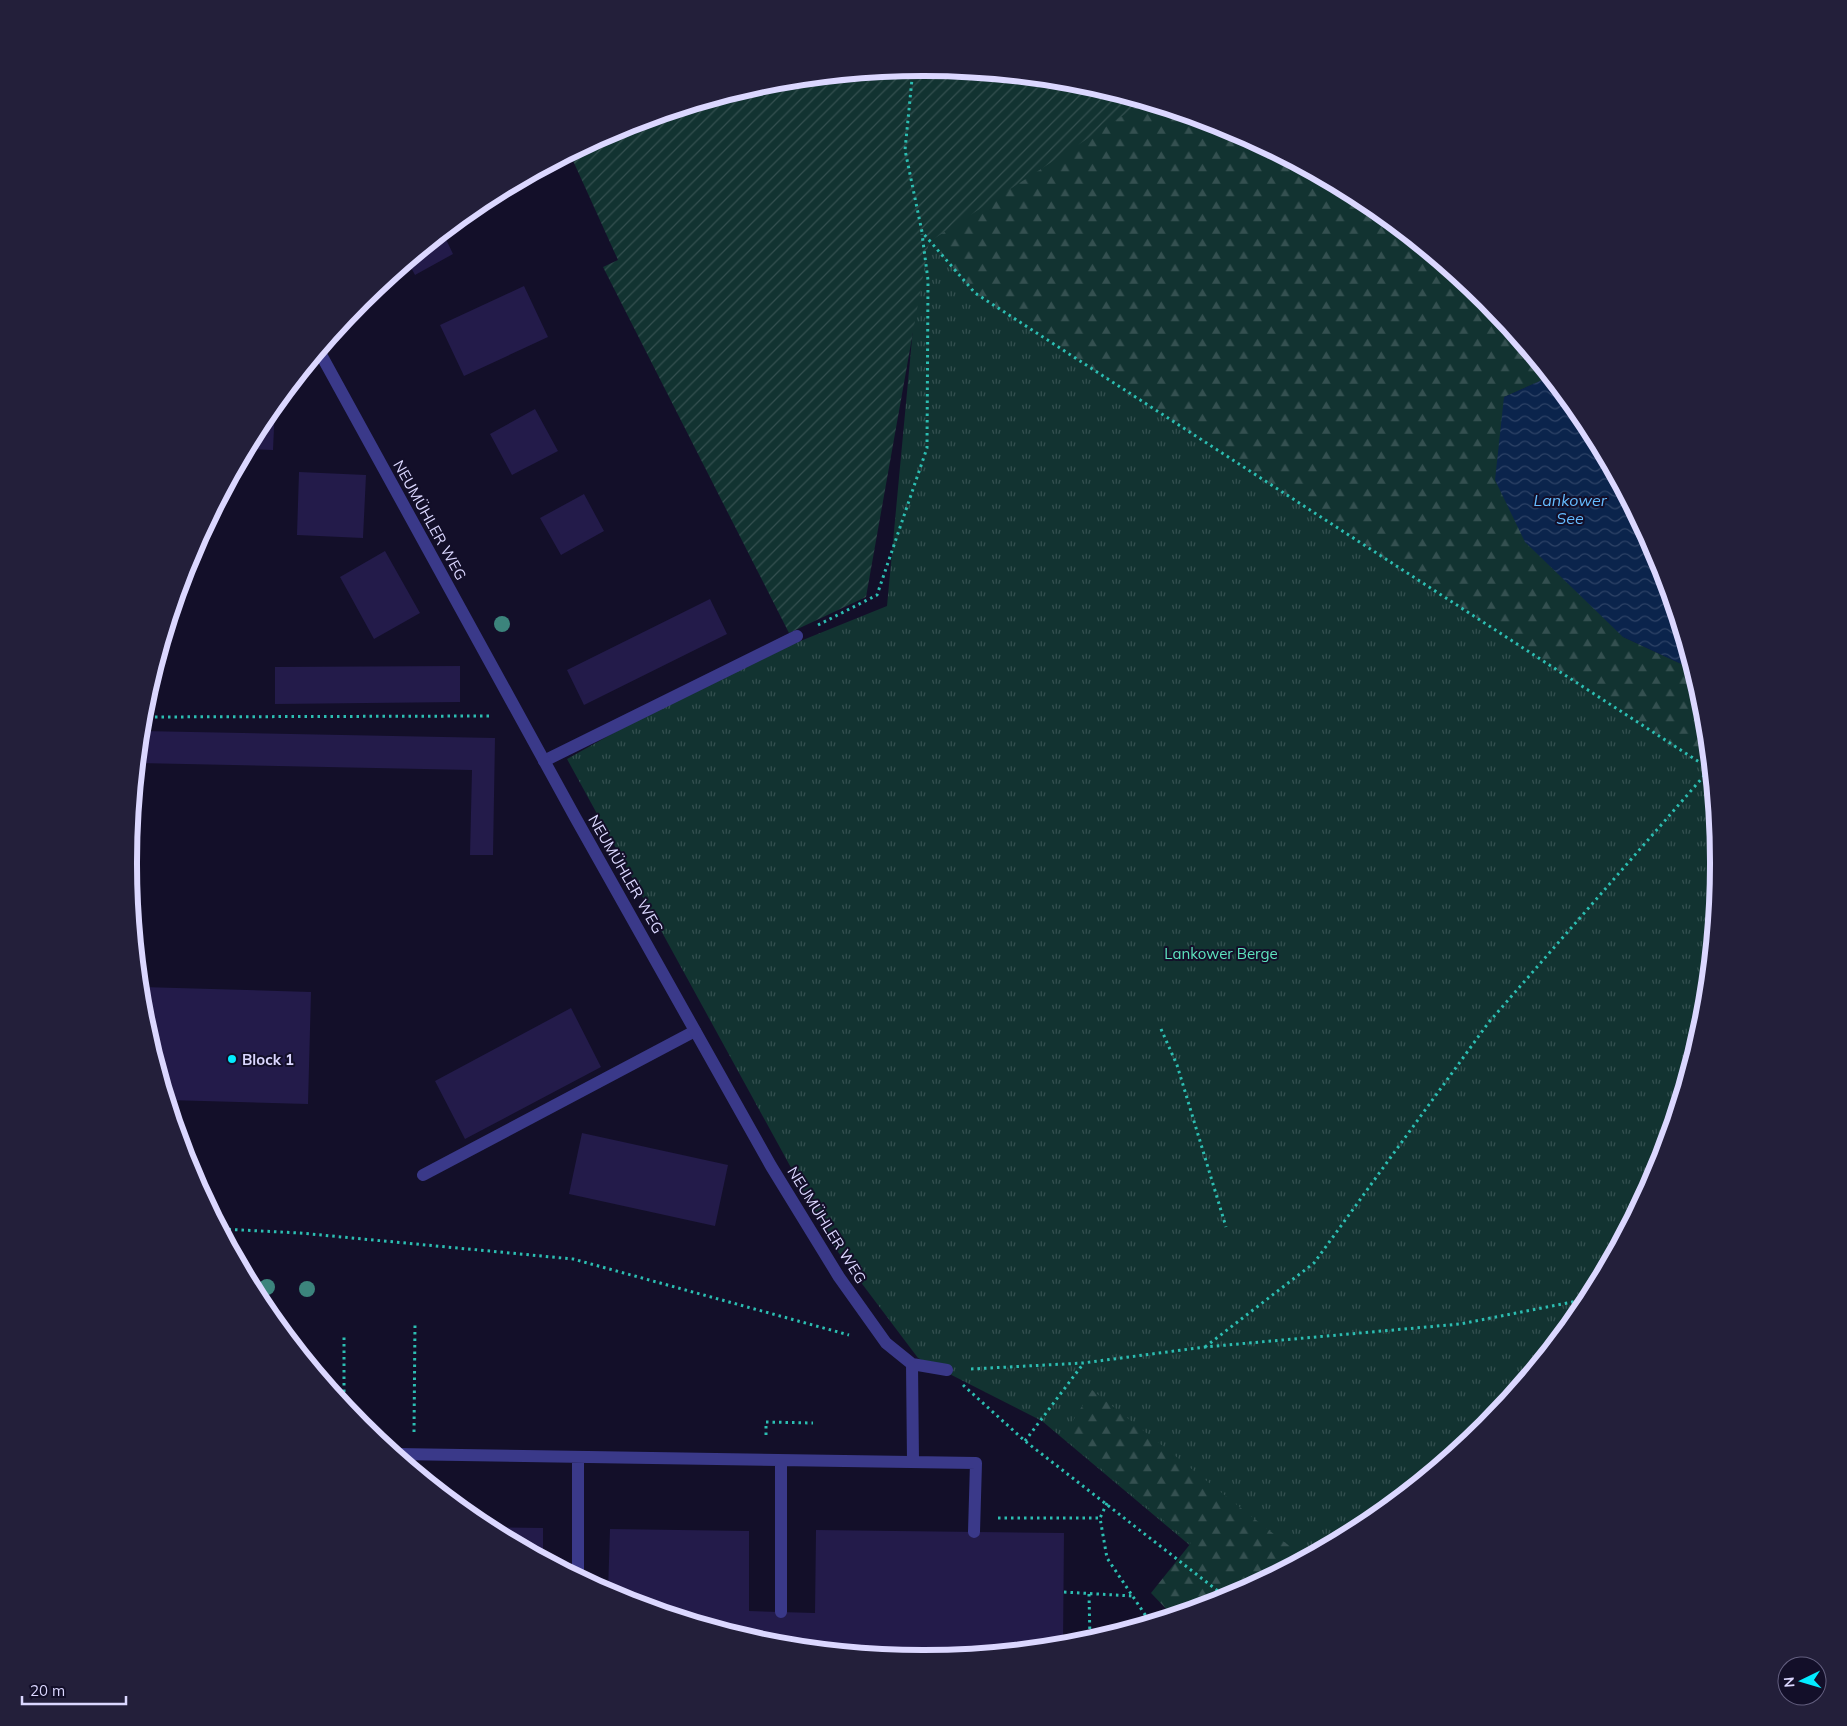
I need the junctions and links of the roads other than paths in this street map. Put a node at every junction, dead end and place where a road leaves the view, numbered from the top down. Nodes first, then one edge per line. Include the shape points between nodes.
1 (322, 356) edge
2 (797, 636) road end
3 (544, 761) junction
4 (695, 1031) junction
5 (423, 1175) dead end
6 (912, 1364) junction
7 (947, 1370) road end
8 (404, 1454) edge
9 (578, 1457) junction
10 (781, 1461) junction
11 (913, 1461) junction
12 (974, 1532) dead end
13 (578, 1570) edge
14 (781, 1612) dead end

1 - 3 street, NEUMÜHLER WEG
2 - 3 street
3 - 4 street, NEUMÜHLER WEG
4 - 5 street
4 - 6 street, NEUMÜHLER WEG via 771,1166 839,1277 886,1343
6 - 7 street, NEUMÜHLER WEG
6 - 11 street
8 - 9 street
9 - 10 street
9 - 13 street
10 - 11 street
10 - 14 street
11 - 12 street via 976,1463

